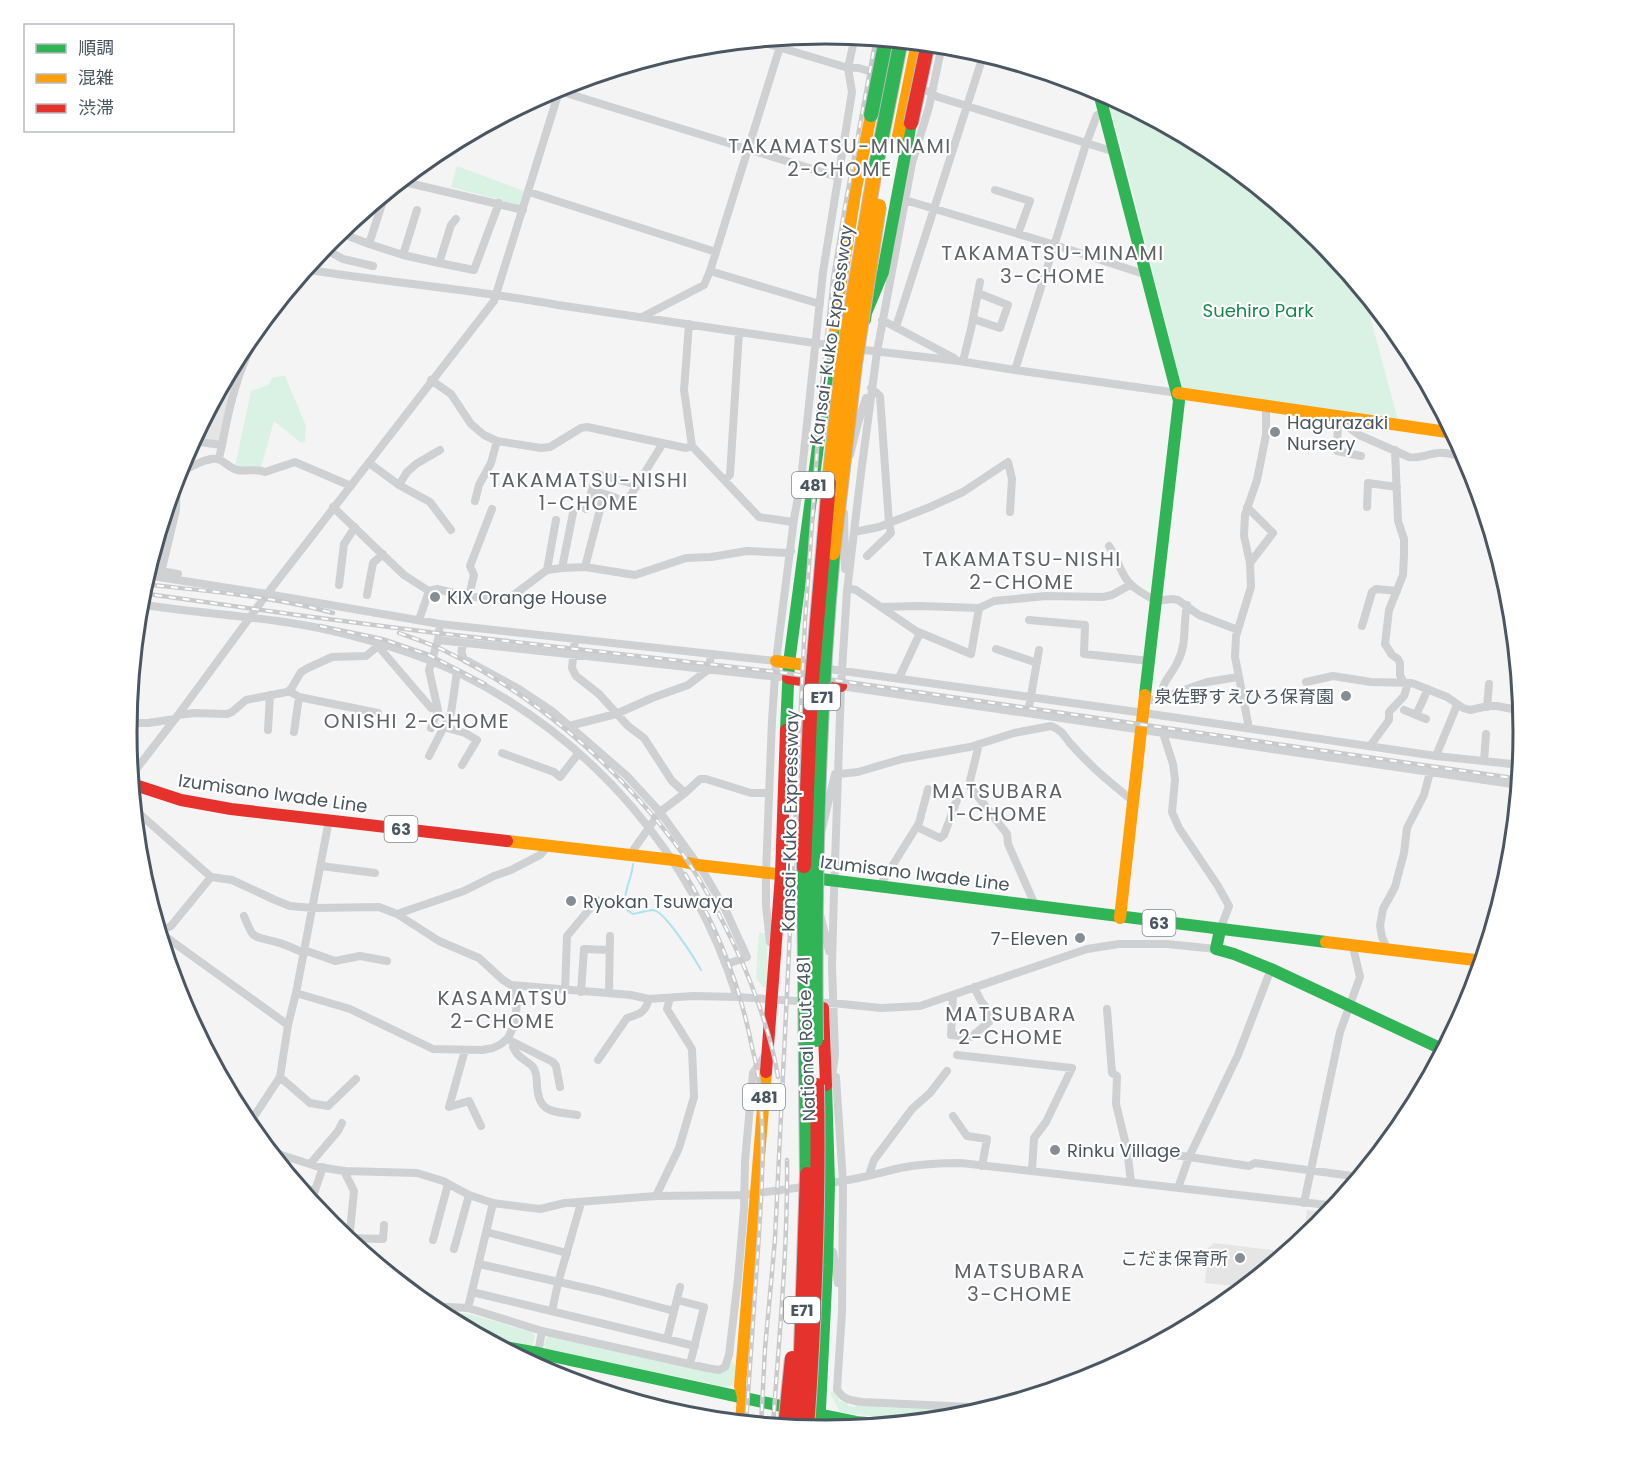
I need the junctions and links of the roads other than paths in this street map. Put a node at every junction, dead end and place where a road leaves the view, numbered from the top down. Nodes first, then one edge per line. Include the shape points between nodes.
1 (780, 45) edge
2 (853, 45) edge
3 (772, 46) edge
4 (885, 46) edge
5 (897, 47) edge
6 (898, 47) edge
7 (779, 48) junction
8 (910, 49) edge
9 (916, 49) edge
10 (926, 51) edge
11 (940, 53) edge
12 (981, 62) edge
13 (848, 68) junction
14 (889, 78) junction
15 (909, 84) junction
16 (572, 92) edge
17 (932, 93) junction
18 (555, 99) edge
19 (1101, 102) edge
20 (968, 106) junction
21 (1104, 113) junction
22 (1086, 144) junction
23 (748, 149) junction
24 (1115, 153) junction
25 (838, 177) junction
26 (410, 183) edge
27 (995, 190) dead end
28 (529, 192) junction
29 (905, 200) junction
30 (499, 203) junction
31 (381, 206) edge
32 (933, 209) junction
33 (417, 210) dead end
34 (523, 210) junction
35 (456, 219) dead end
36 (1018, 234) junction
37 (349, 236) edge
38 (369, 244) junction
39 (1055, 245) junction
40 (716, 252) junction
41 (332, 253) edge
42 (403, 255) junction
43 (439, 263) junction
44 (373, 266) dead end
45 (315, 270) edge
46 (710, 271) junction
47 (1147, 275) junction
48 (980, 282) dead end
49 (840, 292) junction
50 (978, 293) junction
51 (495, 296) junction
52 (820, 304) junction
53 (866, 313) junction
54 (642, 317) junction
55 (973, 319) junction
56 (882, 320) junction
57 (689, 324) junction
58 (896, 327) junction
59 (739, 332) junction
60 (815, 343) junction
61 (831, 345) junction
62 (861, 349) junction
63 (877, 352) junction
64 (246, 361) edge
65 (961, 361) junction
66 (1015, 370) junction
67 (431, 380) junction
68 (872, 384) junction
69 (1178, 393) junction
70 (1266, 406) junction
71 (1336, 418) junction
72 (1444, 430) edge
73 (497, 441) junction
74 (201, 442) edge
75 (663, 442) junction
76 (222, 445) junction
77 (692, 446) junction
78 (440, 450) dead end
79 (1395, 450) junction
80 (1456, 455) edge
81 (1361, 456) dead end
82 (219, 459) junction
83 (369, 463) junction
84 (189, 468) edge
85 (724, 480) junction
86 (844, 482) junction
87 (399, 484) junction
88 (637, 485) junction
89 (351, 486) junction
90 (1397, 487) junction
91 (592, 490) junction
92 (604, 494) junction
93 (475, 501) dead end
94 (176, 505) edge
95 (333, 507) junction
96 (1247, 507) junction
97 (1366, 507) dead end
98 (492, 509) dead end
99 (586, 509) dead end
100 (1010, 512) dead end
101 (573, 513) dead end
102 (794, 519) junction
103 (556, 520) dead end
104 (889, 523) junction
105 (355, 527) junction
106 (451, 530) dead end
107 (854, 532) junction
108 (1109, 546) dead end
109 (791, 548) junction
110 (383, 554) junction
111 (867, 555) dead end
112 (1250, 563) junction
113 (585, 567) junction
114 (562, 568) junction
115 (547, 570) junction
116 (156, 572) edge
117 (155, 574) edge
118 (161, 574) junction
119 (178, 574) dead end
120 (848, 579) junction
121 (339, 585) dead end
122 (1130, 585) junction
123 (429, 591) junction
124 (847, 591) junction
125 (1397, 591) junction
126 (267, 594) junction
127 (367, 595) dead end
128 (469, 596) junction
129 (1156, 601) junction
130 (149, 605) edge
131 (1187, 605) junction
132 (881, 607) junction
133 (980, 608) junction
134 (250, 618) junction
135 (419, 620) junction
136 (795, 620) junction
137 (1029, 620) dead end
138 (440, 624) junction
139 (1362, 626) dead end
140 (1238, 630) junction
141 (920, 633) junction
142 (575, 639) junction
143 (438, 640) junction
144 (465, 643) junction
145 (378, 645) junction
146 (996, 649) dead end
147 (1038, 650) dead end
148 (711, 654) junction
149 (573, 655) junction
150 (430, 661) junction
151 (1150, 661) junction
152 (782, 662) junction
153 (1036, 663) junction
154 (709, 669) junction
155 (836, 670) junction
156 (457, 672) junction
157 (1238, 676) junction
158 (782, 677) junction
159 (899, 678) junction
160 (1306, 682) dead end
161 (1406, 683) junction
162 (1489, 684) dead end
163 (835, 685) junction
164 (1428, 689) junction
165 (289, 691) junction
166 (270, 695) junction
167 (299, 697) junction
168 (1031, 697) junction
169 (1161, 698) junction
170 (1457, 705) junction
171 (1144, 706) junction
172 (1486, 706) junction
173 (431, 708) dead end
174 (1513, 709) edge
175 (1404, 710) dead end
176 (378, 713) dead end
177 (1028, 713) junction
178 (616, 714) junction
179 (1416, 715) junction
180 (177, 717) junction
181 (1426, 718) dead end
182 (786, 720) junction
183 (137, 723) edge
184 (569, 726) junction
185 (444, 727) junction
186 (431, 728) dead end
187 (1249, 728) junction
188 (268, 730) dead end
189 (1142, 730) junction
190 (294, 732) dead end
191 (1163, 733) junction
192 (1486, 734) dead end
193 (771, 743) junction
194 (979, 744) junction
195 (1370, 747) junction
196 (502, 753) dead end
197 (578, 754) junction
198 (429, 756) dead end
199 (839, 756) junction
200 (1436, 756) junction
201 (1484, 761) junction
202 (1513, 764) edge
203 (462, 765) dead end
204 (138, 767) edge
205 (1430, 772) junction
206 (839, 774) junction
207 (1512, 784) edge
208 (139, 788) edge
209 (928, 789) dead end
210 (685, 793) junction
211 (769, 796) junction
212 (958, 797) dead end
213 (1133, 801) junction
214 (660, 812) junction
215 (142, 817) edge
216 (329, 820) junction
217 (783, 822) junction
218 (649, 826) junction
219 (917, 827) junction
220 (821, 830) junction
221 (547, 847) junction
222 (629, 856) junction
223 (674, 860) junction
224 (698, 865) junction
225 (321, 866) junction
226 (375, 873) dead end
227 (766, 873) junction
228 (712, 874) dead end
229 (781, 875) junction
230 (211, 878) junction
231 (820, 879) junction
232 (835, 881) junction
233 (879, 887) junction
234 (597, 900) dead end
235 (1036, 907) junction
236 (313, 908) junction
237 (820, 910) junction
238 (398, 914) junction
239 (244, 916) dead end
240 (1120, 918) junction
241 (166, 928) edge
242 (1220, 930) junction
243 (610, 936) dead end
244 (170, 940) edge
245 (1353, 947) junction
246 (1216, 949) junction
247 (609, 950) junction
248 (304, 951) junction
249 (1388, 951) junction
250 (752, 960) dead end
251 (1474, 960) edge
252 (387, 961) dead end
253 (727, 964) junction
254 (832, 965) junction
255 (774, 969) junction
256 (1271, 969) junction
257 (512, 985) junction
258 (974, 987) junction
259 (565, 991) junction
260 (581, 992) junction
261 (296, 993) junction
262 (609, 993) junction
263 (953, 994) junction
264 (737, 997) junction
265 (670, 998) junction
266 (649, 999) junction
267 (771, 1000) junction
268 (828, 1003) junction
269 (1350, 1006) junction
270 (1107, 1009) dead end
271 (288, 1025) junction
272 (511, 1041) junction
273 (1438, 1047) edge
274 (465, 1050) junction
275 (835, 1055) junction
276 (957, 1055) dead end
277 (598, 1060) dead end
278 (947, 1071) dead end
279 (280, 1077) junction
280 (356, 1079) dead end
281 (560, 1087) dead end
282 (577, 1115) dead end
283 (254, 1116) edge
284 (953, 1116) dead end
285 (827, 1120) junction
286 (342, 1123) dead end
287 (481, 1126) dead end
288 (1127, 1149) junction
289 (283, 1155) edge
290 (1190, 1156) junction
291 (310, 1164) junction
292 (982, 1166) junction
293 (323, 1167) junction
294 (344, 1171) junction
295 (1032, 1171) junction
296 (1311, 1171) junction
297 (869, 1175) junction
298 (1351, 1176) edge
299 (1131, 1182) junction
300 (836, 1183) junction
301 (448, 1184) junction
302 (1178, 1188) junction
303 (312, 1190) edge
304 (315, 1191) joint
305 (469, 1195) junction
306 (749, 1195) junction
307 (656, 1196) junction
308 (494, 1203) junction
309 (580, 1203) junction
310 (1304, 1203) junction
311 (1325, 1205) edge
312 (828, 1213) junction
313 (384, 1226) dead end
314 (350, 1229) edge
315 (486, 1232) junction
316 (361, 1240) edge
317 (433, 1240) dead end
318 (454, 1249) dead end
319 (567, 1253) junction
320 (479, 1264) junction
321 (738, 1279) junction
322 (558, 1283) junction
323 (680, 1287) dead end
324 (472, 1292) junction
325 (803, 1299) junction
326 (677, 1300) junction
327 (448, 1307) edge
328 (468, 1308) junction
329 (552, 1311) junction
330 (674, 1311) junction
331 (842, 1313) junction
332 (542, 1331) junction
333 (667, 1339) junction
334 (744, 1342) junction
335 (694, 1346) junction
336 (538, 1357) edge
337 (813, 1359) junction
338 (550, 1362) edge
339 (690, 1364) junction
340 (743, 1397) junction
341 (961, 1407) edge
342 (820, 1414) junction
343 (742, 1416) edge
344 (786, 1419) edge
345 (797, 1419) edge
346 (808, 1420) edge
347 (812, 1420) edge
348 (820, 1420) edge
349 (845, 1420) edge

1 - 7 street
2 - 13 street
3 - 7 street
4 - 49 main road, National Route 481 / 481, bridge
5 - 14 main road, 481
6 - 325 main road, Kansai-Kuko Expressway / E71, bridge via 843,357 815,635 804,859 807,1191
7 - 13 street
7 - 23 street
8 - 337 main road, Kansai-Kuko Expressway / E71, bridge via 877,215 856,357 826,638 816,892 818,1190
9 - 15 main road, 481
10 - 53 main road, National Route 481 / 481, bridge via 883,272
11 - 17 street
12 - 20 street
13 - 14 street
13 - 25 street via 852,93
14 - 15 street
14 - 49 main road, 481 via 853,250
15 - 17 street
15 - 53 main road, 481
16 - 23 street
17 - 20 street
17 - 29 street
18 - 28 street
19 - 21 main road
20 - 22 street
20 - 32 street
21 - 22 street via 1097,116
21 - 24 main road
22 - 24 street
22 - 39 street
23 - 25 street
23 - 40 street
24 - 47 main road
25 - 52 street
26 - 30 street
27 - 36 street via 1030,201
28 - 34 street
28 - 40 street
29 - 32 street
29 - 56 street
30 - 34 street
30 - 43 street via 474,270
31 - 38 street
32 - 36 street
32 - 58 street
33 - 42 street
34 - 51 street
35 - 43 street
36 - 39 street
37 - 38 street
38 - 42 street
39 - 47 street
39 - 66 street
40 - 46 street
41 - 44 street
42 - 43 street
45 - 51 street
46 - 52 street
46 - 54 street via 704,285
47 - 69 main road
48 - 50 street
49 - 61 main road, National Route 481 / 481
50 - 55 street
50 - 55 street via 1008,305 1000,328
51 - 54 street
51 - 67 street
52 - 60 street
53 - 62 main road, National Route 481 / 481
54 - 57 street
55 - 65 street
56 - 58 street
56 - 63 street
57 - 59 street
57 - 77 street via 684,390
58 - 65 street
59 - 60 street
59 - 85 street via 730,475
60 - 61 street
60 - 102 street
61 - 62 street
61 - 136 main road, National Route 481 / 481
62 - 63 street
62 - 86 main road, National Route 481 / 481
63 - 65 street
63 - 68 street
64 - 76 street via 229,407
65 - 66 street
66 - 69 street
67 - 73 street via 451,394 471,424
67 - 83 street
68 - 86 street
68 - 104 street via 880,396
68 - 107 street
69 - 70 main road
69 - 129 main road
70 - 71 main road
70 - 96 street via 1266,435
71 - 72 main road
71 - 79 street via 1359,435
71 - 81 street via 1337,451
73 - 75 street via 550,447 587,426
73 - 93 street
74 - 76 street
75 - 77 street
75 - 88 street
76 - 82 street
77 - 85 street
78 - 87 street via 416,464
79 - 80 street via 1414,458 1437,453
79 - 90 street
82 - 84 street via 212,457
82 - 89 street via 238,470 265,472 295,462
83 - 87 street
83 - 89 street
85 - 102 street via 759,517 791,522
86 - 120 street
86 - 155 main road, National Route 481 / 481
87 - 106 street via 430,502
88 - 91 street via 597,474
88 - 92 street via 626,503
89 - 95 street
90 - 97 street via 1368,483
90 - 125 street via 1404,555
91 - 92 street
91 - 99 street
92 - 113 street
94 - 118 street
95 - 105 street
95 - 126 street
96 - 112 street via 1244,536
96 - 112 street via 1273,533
98 - 128 street via 470,566 474,575
100 - 104 street via 1012,479 1008,462 963,492
101 - 114 street
102 - 109 street
103 - 115 street
104 - 107 street
104 - 111 street via 891,533
105 - 110 street
105 - 121 street via 344,544
107 - 120 street
108 - 122 street
109 - 113 street via 788,553 747,551 686,558 635,575
109 - 136 street
109 - 152 street
110 - 123 street via 404,576
110 - 127 street via 373,563
112 - 140 street via 1251,586
113 - 114 street
114 - 115 street
115 - 128 street via 511,597 502,600
116 - 118 street
117 - 118 street
118 - 119 street
118 - 126 street
120 - 124 street
122 - 129 street
122 - 133 street via 1103,597 1046,596 994,601
123 - 128 street
123 - 135 street
124 - 132 street via 856,590
124 - 155 street
125 - 139 street via 1372,592
125 - 161 street via 1389,610 1385,644 1398,659 1400,675
126 - 134 street
126 - 135 street
129 - 131 street via 1172,599
129 - 151 main road
130 - 134 street
131 - 140 street via 1199,615
131 - 169 street via 1183,650 1163,685
132 - 133 street
132 - 141 street
133 - 141 street via 971,654
134 - 145 street via 336,632
134 - 180 street
135 - 138 street
136 - 152 main road, National Route 481 / 481
137 - 151 street via 1085,625 1084,654
138 - 142 street
138 - 143 street
140 - 157 street
141 - 159 street
142 - 148 street
142 - 149 street
143 - 144 street
143 - 150 street
144 - 149 street
144 - 184 street via 461,648 464,659 519,689
145 - 150 street
145 - 165 street via 366,656 332,657 308,668
145 - 173 street
146 - 153 street
147 - 153 street
148 - 152 street
148 - 154 street
149 - 154 street
149 - 178 street via 576,676
150 - 156 street
150 - 186 street via 438,710
151 - 171 main road
152 - 155 main road
152 - 158 main road, National Route 481 / 481
153 - 168 street
154 - 158 street
154 - 178 street via 688,685
155 - 159 street
155 - 163 main road, National Route 481 / 481
156 - 185 street via 451,713
156 - 197 street via 524,711
157 - 169 street
157 - 187 street
158 - 163 main road
158 - 182 main road, National Route 481 / 481
158 - 193 street
159 - 168 street
160 - 161 street via 1333,676
161 - 164 street
161 - 195 street via 1404,696 1389,712 1389,720
162 - 172 street
163 - 177 street
163 - 199 street
163 - 220 main road, National Route 481 / 481
164 - 170 street
164 - 179 street
165 - 166 street
165 - 167 street
166 - 180 street via 246,700 227,714
166 - 188 street
167 - 176 street
167 - 190 street
168 - 171 street
168 - 177 street
169 - 171 street
170 - 172 street via 1470,710
170 - 200 street
171 - 187 street
171 - 189 main road
172 - 174 street
175 - 179 street
177 - 189 street
178 - 184 street
178 - 210 street via 644,738 672,781
179 - 181 street
180 - 183 street
180 - 204 street
182 - 193 street
182 - 217 main road, National Route 481 / 481
184 - 214 street via 627,776
185 - 198 street
185 - 203 street via 477,740
187 - 195 street
189 - 191 street
189 - 213 main road
191 - 205 street
191 - 242 street via 1175,780 1172,812 1229,906
192 - 201 street
193 - 211 street
194 - 206 street
194 - 213 street via 1014,733 1056,728 1084,760
194 - 235 street via 969,785 1007,834
195 - 200 street
196 - 197 street via 560,777
197 - 218 street via 616,788
199 - 206 street
199 - 220 street
200 - 201 street
201 - 202 street
205 - 207 street
205 - 249 street via 1424,795 1407,828 1395,887 1383,909 1380,926
206 - 232 street
208 - 216 main road, Izumisano Iwade Line / 63 via 185,802
209 - 219 street
210 - 211 street via 706,779
210 - 214 street
211 - 217 street
211 - 227 street
212 - 219 street via 940,838
213 - 240 main road
214 - 218 street
214 - 224 street
215 - 230 street
216 - 221 main road, Izumisano Iwade Line / 63
216 - 225 street
217 - 229 main road, National Route 481 / 481
218 - 222 street
218 - 223 street
219 - 233 street
220 - 231 main road, National Route 481 / 481
221 - 222 main road, Izumisano Iwade Line / 63
221 - 238 street via 511,870
222 - 223 main road, Izumisano Iwade Line / 63
223 - 224 main road, Izumisano Iwade Line / 63
223 - 253 street
224 - 227 main road, Izumisano Iwade Line / 63
224 - 253 street via 726,911 747,957
225 - 226 street
225 - 236 street
227 - 229 main road, Izumisano Iwade Line / 63
227 - 255 street
228 - 250 street via 711,880
229 - 231 main road, Izumisano Iwade Line / 63
229 - 255 main road, National Route 481 / 481
230 - 236 street via 232,880 290,906
230 - 241 street
231 - 232 main road, Izumisano Iwade Line / 63
231 - 237 main road, National Route 481 / 481
232 - 233 main road, Izumisano Iwade Line / 63
232 - 254 street
233 - 235 main road, Izumisano Iwade Line / 63
234 - 259 street via 567,936
235 - 240 main road, Izumisano Iwade Line / 63
236 - 238 street via 379,907
236 - 248 street
237 - 254 street
237 - 268 main road, National Route 481 / 481
238 - 257 street via 439,940 479,958
239 - 248 street via 257,939
240 - 242 main road, Izumisano Iwade Line / 63
242 - 245 main road, Izumisano Iwade Line / 63
242 - 246 main road
243 - 247 street
244 - 271 street
245 - 249 main road, Izumisano Iwade Line / 63
245 - 269 street via 1360,977
246 - 256 main road
246 - 258 street via 1119,944 1087,950
247 - 260 street via 584,949
247 - 262 street
248 - 252 street via 335,961 360,956
248 - 261 street
249 - 251 main road, Izumisano Iwade Line / 63
253 - 264 street
254 - 268 street
255 - 267 main road, National Route 481 / 481
256 - 269 main road
256 - 290 street via 1238,1055
257 - 259 street
257 - 272 street via 517,1002
258 - 263 street
258 - 263 street via 991,1014 989,1022 970,1037 951,1035
259 - 260 street
260 - 262 street
261 - 271 street
261 - 274 street via 350,1009 433,1049
262 - 266 street
263 - 268 street via 920,1006 881,1008
264 - 265 street
264 - 267 street
265 - 266 street
265 - 307 street via 667,1009 692,1049 694,1097 679,1148
266 - 277 street via 640,1014 627,1018
267 - 268 street
267 - 306 main road, National Route 481 / 481
268 - 275 street
268 - 285 main road, National Route 481 / 481
269 - 273 main road
269 - 296 street
270 - 288 street via 1112,1073 1117,1076 1116,1104
271 - 279 street
272 - 274 street via 493,1048
272 - 281 street via 553,1062
272 - 282 street via 515,1052 533,1067 543,1107
274 - 287 street via 448,1107 469,1101
275 - 285 street
275 - 300 street
276 - 295 street via 1072,1068 1034,1138
278 - 297 street via 912,1109 874,1160
279 - 280 street via 310,1103 328,1106
279 - 283 street
284 - 292 street via 967,1136 987,1139
285 - 300 main road, National Route 481 / 481
286 - 291 street
288 - 290 street
288 - 299 street
289 - 291 street
290 - 296 street
290 - 302 street
291 - 293 street
292 - 295 street
292 - 297 street via 938,1163
293 - 294 street
293 - 304 street
294 - 301 street via 417,1173
294 - 314 street via 354,1191
295 - 299 street
296 - 298 street
296 - 310 street
297 - 300 street
299 - 302 street
300 - 306 street
300 - 312 main road, National Route 481 / 481
300 - 331 street
301 - 305 street
301 - 317 street
302 - 310 street
303 - 304 street
305 - 308 street
305 - 318 street
306 - 307 street
306 - 321 street via 744,1209
306 - 334 main road, National Route 481 / 481
307 - 309 street
308 - 309 street via 540,1209
308 - 315 street
309 - 319 street
310 - 311 street
312 - 331 street
312 - 342 main road, National Route 481 / 481
313 - 316 street via 383,1239
315 - 319 street
315 - 320 street
319 - 322 street
320 - 322 street
320 - 324 street
321 - 334 street
321 - 339 street via 725,1366 719,1370
322 - 329 street
322 - 330 street
323 - 326 street
324 - 328 street
324 - 329 street
325 - 344 main road, bridge via 795,1333
325 - 345 main road, Kansai-Kuko Expressway / E71, bridge
326 - 330 street
326 - 335 street via 704,1307
327 - 328 street
328 - 332 street
329 - 333 street
330 - 333 street
331 - 341 street via 837,1381 841,1396 884,1404
332 - 336 street
332 - 339 street
333 - 335 street
334 - 340 main road, National Route 481 / 481 via 740,1386
335 - 339 street
337 - 346 main road, Kansai-Kuko Expressway / E71, bridge
337 - 347 main road, bridge
338 - 340 main road
340 - 342 main road
340 - 343 main road, National Route 481 / 481
342 - 348 main road, National Route 481 / 481
342 - 349 main road

